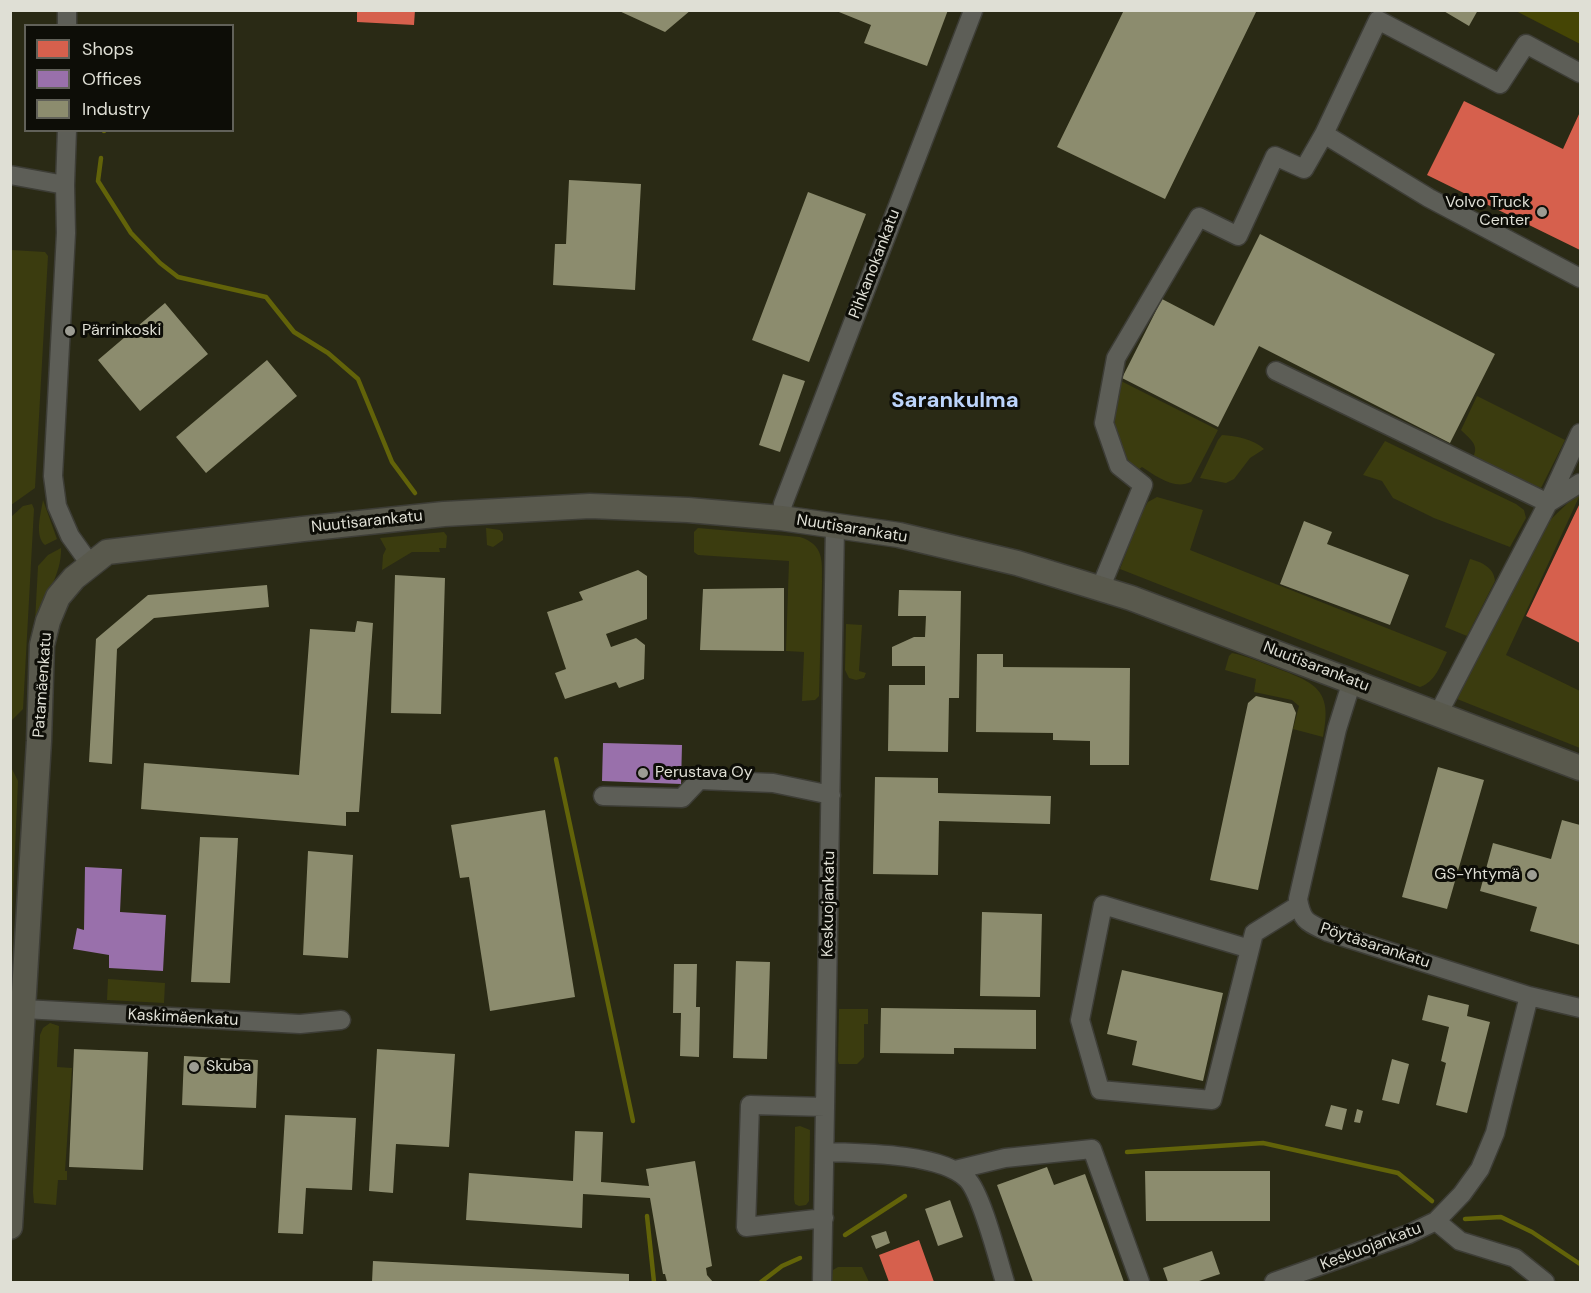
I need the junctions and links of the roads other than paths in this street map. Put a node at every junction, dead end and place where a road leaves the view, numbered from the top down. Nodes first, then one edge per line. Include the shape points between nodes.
1 (973, 11) edge
2 (1581, 72) edge
3 (67, 132) edge
4 (1324, 134) junction
5 (10, 175) edge
6 (64, 185) junction
7 (1581, 278) edge
8 (1276, 371) dead end
9 (1581, 433) edge
10 (1581, 483) edge
11 (1548, 503) junction
12 (781, 518) junction
13 (835, 526) junction
14 (90, 564) junction
15 (1100, 589) junction
16 (1352, 681) junction
17 (1437, 714) junction
18 (1581, 768) edge
19 (831, 795) junction
20 (603, 796) dead end
21 (1299, 905) junction
22 (1250, 949) junction
23 (1529, 996) junction
24 (1581, 1008) edge
25 (24, 1009) junction
26 (341, 1020) dead end
27 (825, 1107) junction
28 (825, 1152) junction
29 (955, 1170) junction
30 (824, 1218) junction
31 (1436, 1221) junction
32 (10, 1227) edge
33 (822, 1282) edge
34 (1005, 1282) edge
35 (1140, 1282) edge
36 (1274, 1282) edge
37 (1545, 1282) edge

1 - 12 street, Pihkanokankatu via 783,504
2 - 4 street via 1526,44 1500,84 1378,20
3 - 6 street
4 - 7 street via 1429,198
4 - 15 street via 1304,170 1275,156 1238,236 1199,217 1116,358 1104,423 1119,466 1143,485
5 - 6 street
6 - 14 street via 66,233 53,476 57,506 70,536
8 - 11 street
9 - 11 street
10 - 11 street
11 - 17 street
12 - 13 main road, Nuutisarankatu
12 - 14 main road, Nuutisarankatu via 590,506 518,509 120,550 107,552
13 - 15 main road, Nuutisarankatu via 899,535 1017,563
13 - 19 street, Keskuojankatu
14 - 25 main road, Patamäenkatu via 58,597 42,645
15 - 16 main road, Nuutisarankatu
16 - 17 main road, Nuutisarankatu
16 - 21 street via 1337,729
17 - 18 main road, Nuutisarankatu
19 - 20 street via 772,783 699,780 682,798
19 - 27 street, Keskuojankatu
21 - 22 street via 1254,933
21 - 23 street, Pöytäsarankatu via 1307,922 1328,932
22 - 22 street via 1212,1100 1100,1090 1080,1020 1102,905
23 - 24 street, Pöytäsarankatu
23 - 31 street, Keskuojankatu via 1480,1170
25 - 26 street, Kaskimäenkatu via 300,1024
25 - 32 main road, Patamäenkatu
27 - 28 street, Keskuojankatu
27 - 30 street via 750,1105 746,1227
28 - 29 street via 902,1156
28 - 30 street, Keskuojankatu
29 - 34 street via 968,1179 978,1195
29 - 35 street via 1005,1158 1092,1149
30 - 33 street, Keskuojankatu
31 - 36 street, Keskuojankatu
31 - 37 street via 1460,1241 1515,1258

